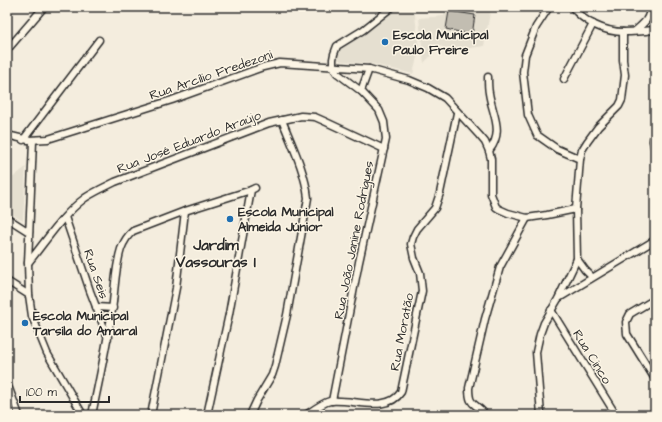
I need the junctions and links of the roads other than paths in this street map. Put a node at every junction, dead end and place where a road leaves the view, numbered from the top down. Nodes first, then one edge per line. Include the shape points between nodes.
1 (44, 7) edge
2 (392, 7) edge
3 (549, 7) edge
4 (572, 7) edge
5 (650, 7) edge
6 (655, 10) edge
7 (593, 24) junction
8 (655, 30) edge
9 (635, 31) junction
10 (623, 32) junction
11 (7, 37) edge
12 (99, 40) dead end
13 (8, 48) edge
14 (333, 67) junction
15 (369, 69) junction
16 (488, 77) dead end
17 (564, 79) dead end
18 (361, 90) junction
19 (457, 113) junction
20 (282, 120) junction
21 (655, 123) edge
22 (7, 134) edge
23 (23, 140) junction
24 (33, 141) junction
25 (384, 149) junction
26 (489, 151) junction
27 (655, 152) edge
28 (580, 159) junction
29 (576, 208) junction
30 (185, 211) junction
31 (65, 217) junction
32 (7, 218) edge
33 (527, 218) junction
34 (28, 232) junction
35 (655, 240) edge
36 (577, 259) junction
37 (28, 263) junction
38 (592, 277) junction
39 (7, 281) edge
40 (29, 296) junction
41 (558, 298) junction
42 (655, 298) edge
43 (96, 308) junction
44 (113, 308) junction
45 (551, 310) junction
46 (108, 338) junction
47 (655, 379) edge
48 (7, 384) edge
49 (332, 401) junction
50 (484, 413) dead end
51 (19, 415) edge
52 (83, 415) edge
53 (92, 415) edge
54 (151, 415) edge
55 (207, 415) edge
56 (250, 415) edge
57 (306, 415) edge
58 (541, 415) edge
59 (616, 415) edge

1 - 13 street
2 - 14 street via 364,30 337,46
3 - 28 street via 536,27 525,55 523,72 528,115 537,135 557,149
4 - 7 street
5 - 6 street
5 - 9 street via 646,22
7 - 10 street
7 - 17 street
8 - 9 street
9 - 10 street
10 - 28 street via 625,75 622,100 587,142
11 - 13 street
12 - 23 street
14 - 15 street, Rua Arcílio Fredezoni
14 - 18 street, Rua João Janine Rodrigues via 342,77
14 - 24 street, Rua Arcílio Fredezoni via 280,63 263,67 150,107 48,139
15 - 18 street
15 - 19 street, Rua Arcílio Fredezoni via 428,88 445,98
16 - 26 street via 497,134 495,144
18 - 25 street, Rua João Janine Rodrigues via 379,110 384,122
19 - 26 street, Rua Arcílio Fredezoni via 485,142
19 - 49 street, Rua Moratão via 435,208 412,237 411,244 420,273 422,291 400,392 397,398 386,403
20 - 25 street, Rua José Eduardo Araújo via 301,116 315,117
20 - 31 street, Rua José Eduardo Araújo via 115,182 85,199
20 - 56 street via 305,181 308,198 278,355 272,375
21 - 27 street
22 - 23 street, Rua Arcílio Fredezoni
23 - 24 street, Rua Arcílio Fredezoni
24 - 34 street
25 - 49 street, Rua João Janine Rodrigues
26 - 33 street via 491,194 496,207
28 - 29 street
29 - 33 street via 547,216
29 - 36 street
30 - 44 street via 133,231 126,237 116,269
30 - 54 street via 176,288
30 - 55 street via 253,189 230,314
31 - 37 street, Rua José Eduardo Araújo
31 - 43 street, Rua Seis
32 - 34 street
33 - 50 street via 500,267 491,294 469,388 471,402
34 - 37 street
35 - 38 street
36 - 38 street
36 - 41 street
37 - 40 street
38 - 41 street
39 - 40 street
40 - 52 street via 32,316 47,353
41 - 45 street
42 - 47 street via 630,314 626,322 627,334
43 - 44 street
43 - 46 street, Rua Seis
44 - 46 street
45 - 58 street via 540,334 536,352
45 - 59 street, Rua Cinco
46 - 53 street
48 - 51 street
49 - 57 street

